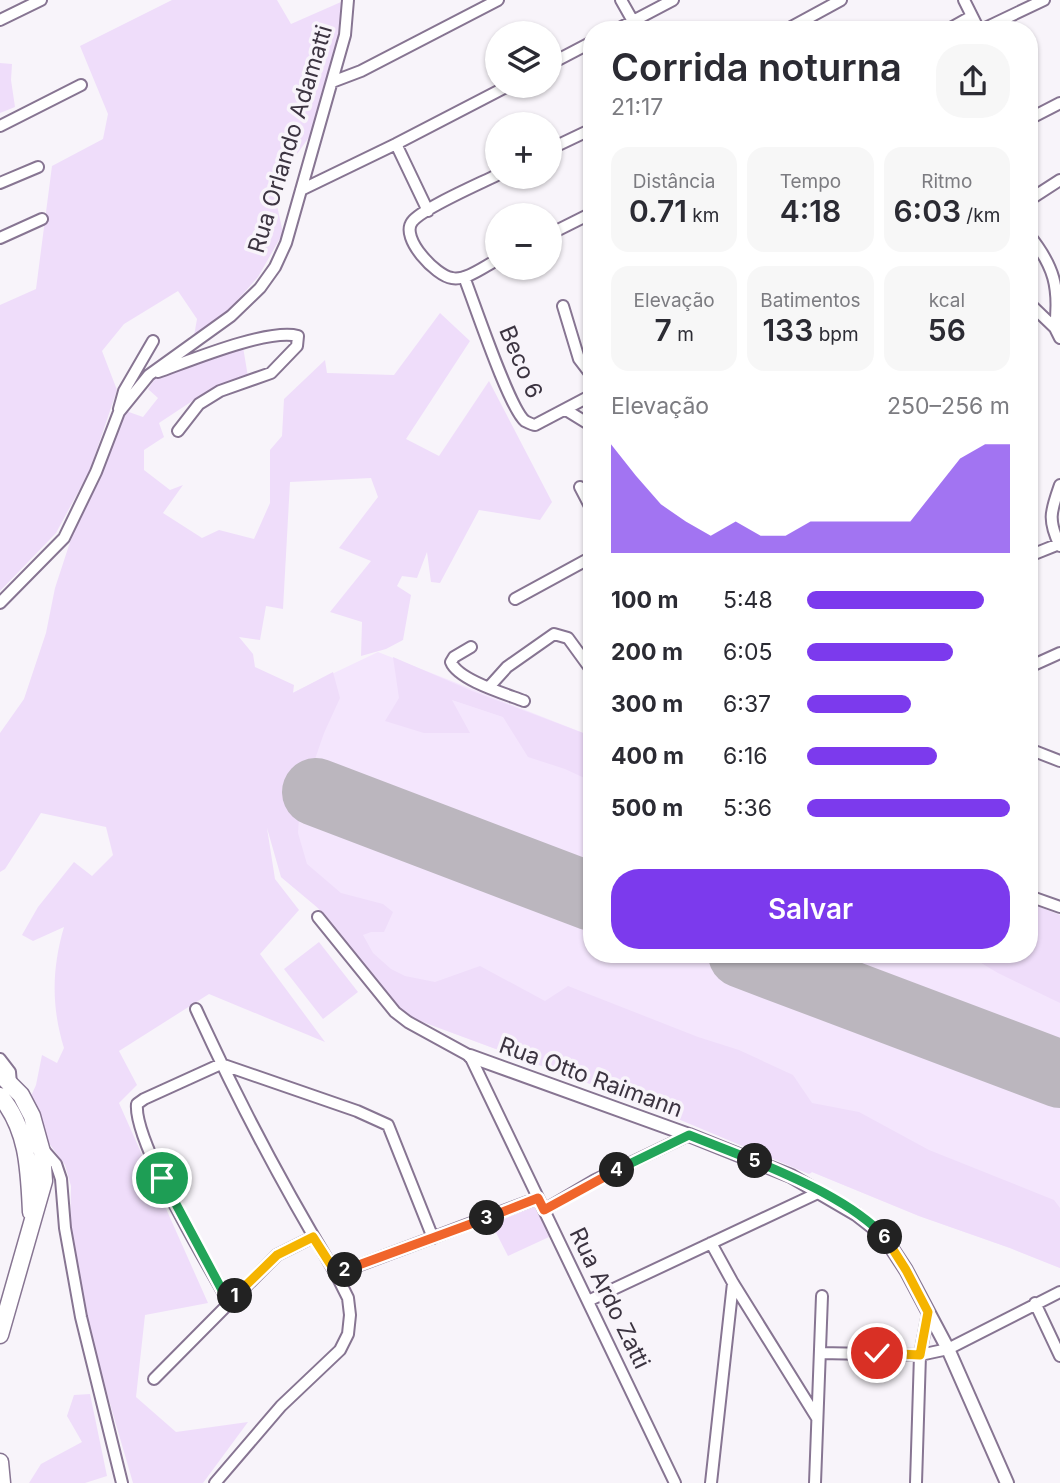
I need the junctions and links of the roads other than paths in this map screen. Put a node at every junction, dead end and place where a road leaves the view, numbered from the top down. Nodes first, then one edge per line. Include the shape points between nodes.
1 (41, 0) edge
2 (348, 0) edge
3 (498, 0) edge
4 (621, 0) edge
5 (673, 0) edge
6 (841, 0) edge
7 (964, 0) edge
8 (1044, 0) edge
9 (972, 16) junction
10 (0, 20) edge
11 (634, 21) edge
12 (642, 21) edge
13 (802, 21) edge
14 (963, 21) edge
15 (975, 21) edge
16 (999, 21) edge
17 (583, 47) edge
18 (562, 58) edge
19 (332, 82) junction
20 (81, 85) dead end
21 (485, 98) edge
22 (1060, 103) edge
23 (1038, 114) edge
24 (0, 126) edge
25 (583, 133) edge
26 (562, 143) edge
27 (396, 144) junction
28 (37, 167) dead end
29 (1060, 180) edge
30 (485, 181) edge
31 (0, 183) edge
32 (302, 190) junction
33 (1038, 195) edge
34 (428, 211) junction
35 (583, 218) edge
36 (42, 219) dead end
37 (562, 228) edge
38 (0, 238) edge
39 (1038, 248) edge
40 (485, 266) edge
41 (464, 277) junction
42 (563, 306) dead end
43 (1038, 313) edge
44 (1057, 333) edge
45 (153, 341) dead end
46 (583, 364) edge
47 (149, 375) junction
48 (583, 400) edge
49 (566, 410) junction
50 (119, 411) junction
51 (583, 420) edge
52 (178, 431) dead end
53 (1060, 485) edge
54 (580, 487) dead end
55 (583, 493) edge
56 (1059, 545) edge
57 (1038, 553) edge
58 (583, 562) edge
59 (515, 599) dead end
60 (0, 603) edge
61 (471, 647) dead end
62 (1060, 653) edge
63 (583, 659) edge
64 (1038, 663) edge
65 (489, 687) junction
66 (524, 701) dead end
67 (1038, 752) edge
68 (1060, 761) edge
69 (1038, 899) edge
70 (1060, 907) edge
71 (318, 917) dead end
72 (196, 1009) dead end
73 (470, 1056) junction
74 (0, 1059) edge
75 (221, 1064) junction
76 (0, 1074) edge
77 (4, 1092) edge
78 (689, 1135) junction
79 (23, 1140) junction
80 (40, 1146) junction
81 (820, 1192) junction
82 (538, 1198) junction
83 (544, 1210) junction
84 (32, 1228) junction
85 (313, 1237) junction
86 (433, 1238) junction
87 (711, 1243) junction
88 (336, 1273) junction
89 (733, 1283) junction
90 (1060, 1292) edge
91 (822, 1296) dead end
92 (588, 1301) junction
93 (229, 1303) junction
94 (1035, 1303) junction
95 (928, 1312) junction
96 (0, 1335) edge
97 (948, 1349) junction
98 (820, 1353) junction
99 (920, 1355) junction
100 (1060, 1356) edge
101 (154, 1379) dead end
102 (817, 1418) junction
103 (0, 1462) edge
104 (2, 1483) edge
105 (122, 1483) edge
106 (215, 1483) edge
107 (675, 1483) edge
108 (711, 1483) edge
109 (816, 1483) edge
110 (916, 1483) edge
111 (1007, 1483) edge

1 - 10 street
2 - 19 street, Rua Orlando Adamatti via 345,35
3 - 19 street
4 - 11 street
5 - 12 street
6 - 13 street
7 - 9 street
8 - 16 street
9 - 14 street
9 - 15 street
17 - 18 street
19 - 32 street, Rua Orlando Adamatti
20 - 24 street
21 - 27 street
22 - 23 street
25 - 26 street
27 - 32 street
27 - 34 street
28 - 31 street
29 - 33 street
30 - 34 street
32 - 47 street, Rua Orlando Adamatti via 286,243 260,288 232,316
34 - 41 street via 412,220 411,240 441,274
35 - 37 street
36 - 38 street
39 - 44 street via 1058,285
40 - 41 street
41 - 49 street, Beco 6 via 526,422 535,425
42 - 46 street
43 - 44 street
45 - 50 street via 124,391
47 - 50 street, Rua Orlando Adamatti
47 - 52 street via 245,342 298,336 297,346 271,373 220,391 199,404
48 - 49 street, Beco 6
49 - 51 street
50 - 60 street, Rua Orlando Adamatti via 64,538
53 - 56 street via 1051,516
54 - 55 street
56 - 57 street
58 - 59 street
61 - 65 street via 454,657 452,666
62 - 64 street
63 - 65 street via 568,638 554,634 507,667
65 - 66 street
67 - 68 street
69 - 70 street
71 - 73 street, Rua Otto Raimann via 395,1012
72 - 75 street
73 - 78 street, Rua Otto Raimann
73 - 82 street, Rua Ardo Zatti
74 - 77 street via 10,1072
75 - 85 street
75 - 86 street via 388,1125
75 - 93 street via 144,1099 136,1112 162,1178
76 - 77 main road
77 - 79 main road
77 - 80 main road via 21,1095
78 - 81 street, Rua Otto Raimann
78 - 83 street via 594,1180
79 - 80 street
79 - 84 main road
80 - 84 main road via 44,1181
80 - 105 street via 56,1164 61,1179 80,1317
81 - 87 street
81 - 95 street, Rua Otto Raimann via 883,1235
82 - 83 street, Rua Ardo Zatti
82 - 86 street
83 - 92 street, Rua Ardo Zatti
84 - 96 main road
85 - 88 street
85 - 93 street via 277,1255
86 - 88 street
87 - 89 street
87 - 92 street
88 - 106 street via 350,1315 340,1350 281,1406
89 - 102 street
89 - 108 street
90 - 94 street
91 - 98 street
92 - 107 street, Rua Ardo Zatti
93 - 101 street
94 - 97 street
94 - 100 street
95 - 97 street, Rua Otto Raimann
95 - 99 street
97 - 99 street
97 - 111 street, Rua Otto Raimann
98 - 99 street
98 - 102 street
99 - 110 street
102 - 109 street
103 - 104 main road

